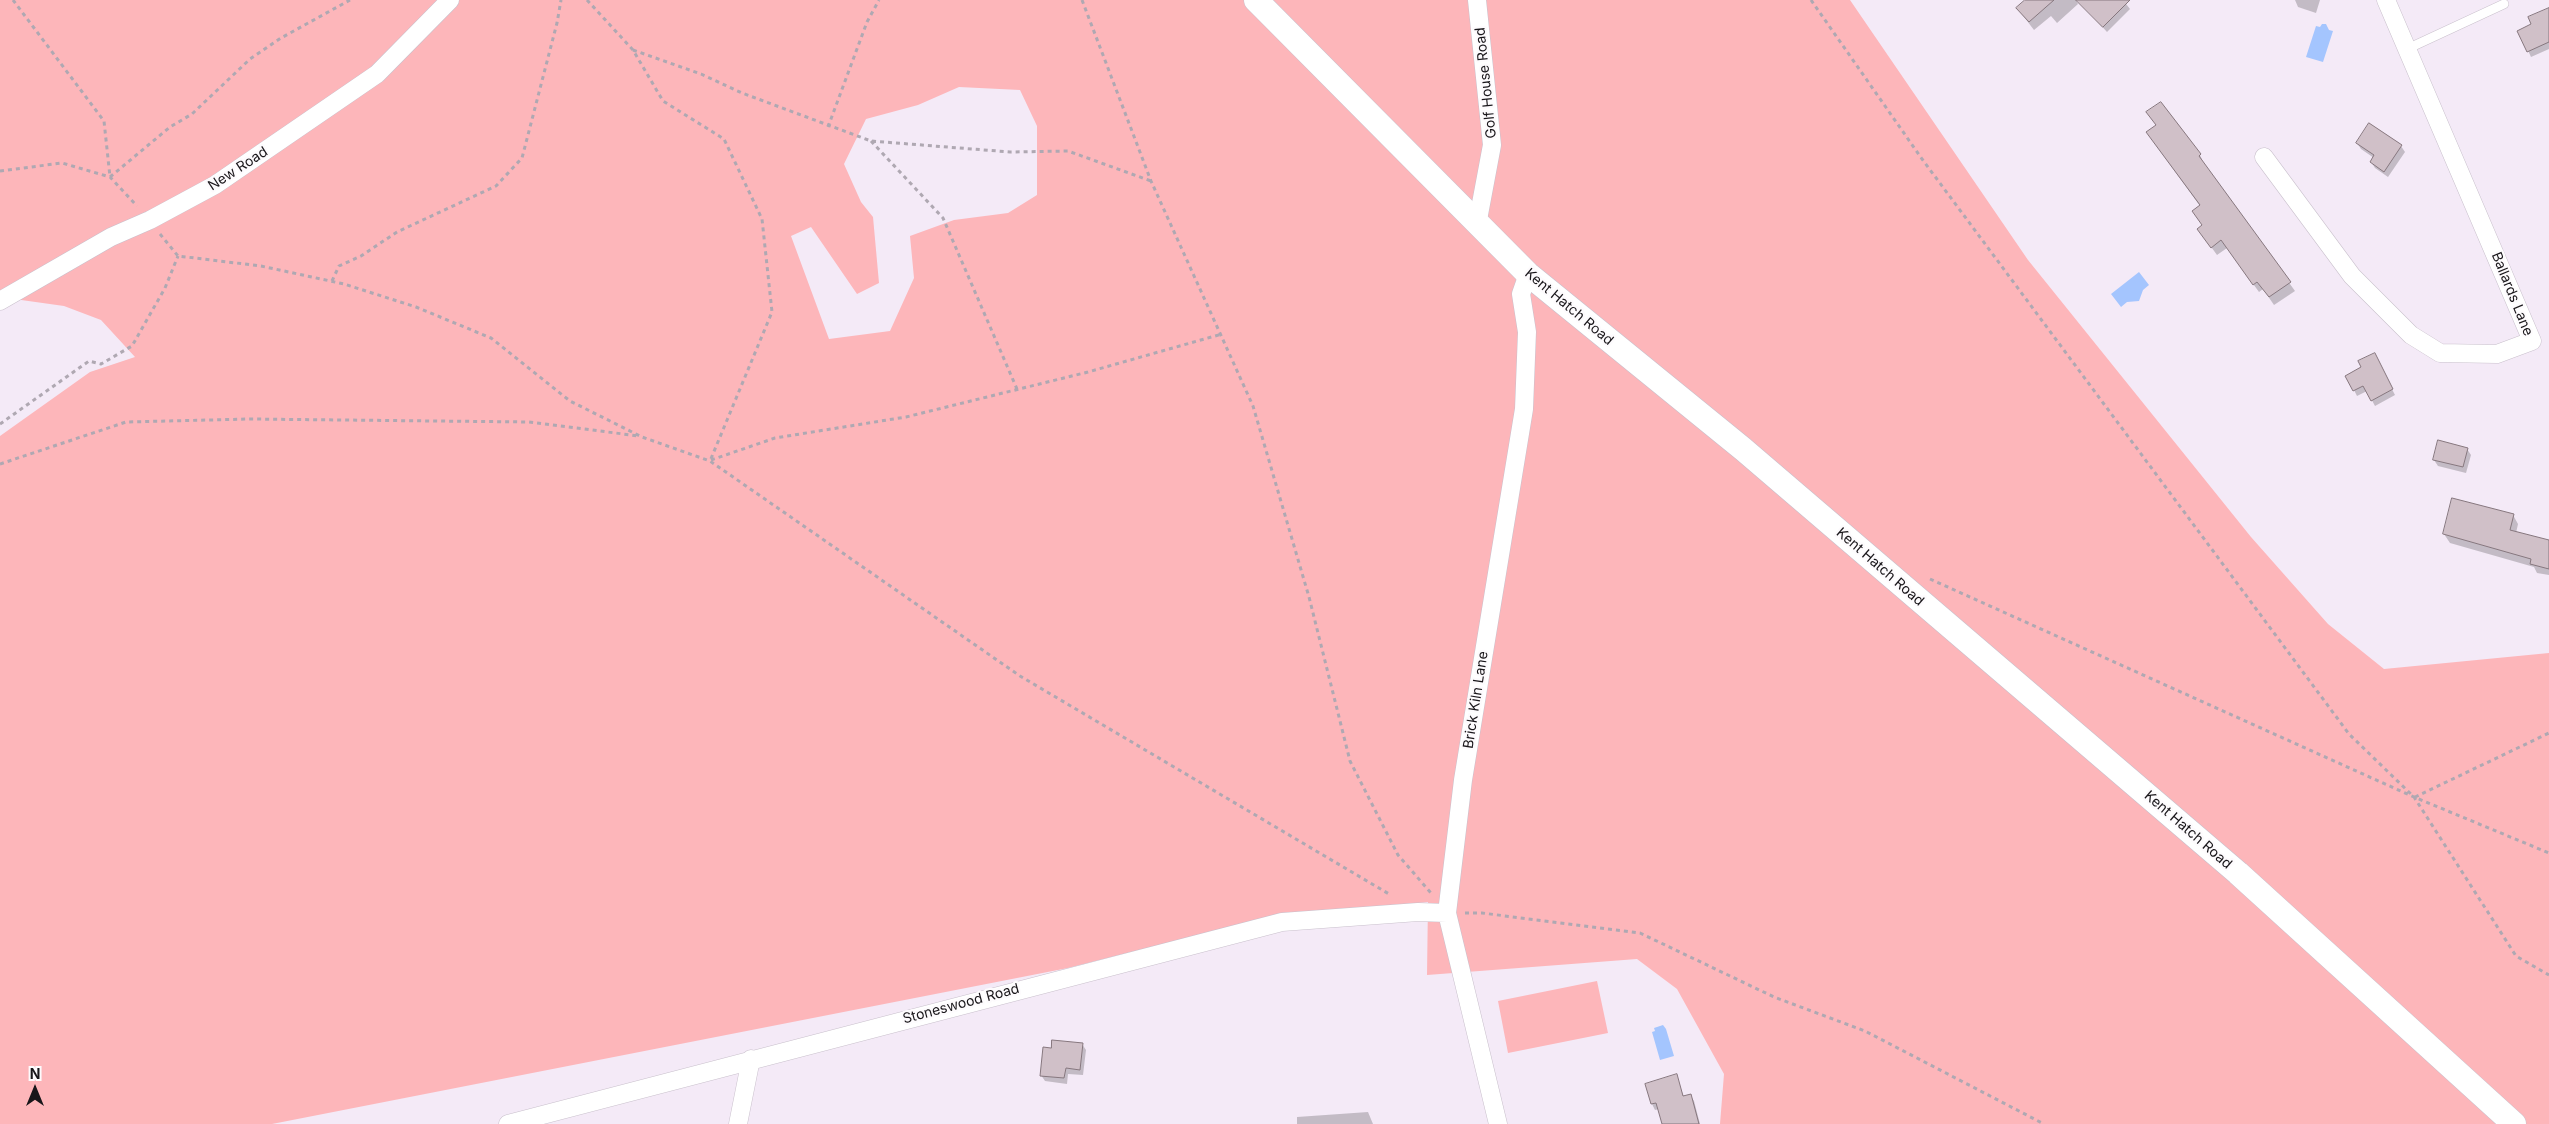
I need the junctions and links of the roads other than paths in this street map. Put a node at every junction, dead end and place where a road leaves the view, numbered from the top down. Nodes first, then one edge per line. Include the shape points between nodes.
1 (450, 0) edge
2 (1256, 0) edge
3 (1477, 0) edge
4 (2386, 0) edge
5 (2504, 4) dead end
6 (2407, 49) junction
7 (2264, 157) dead end
8 (1477, 225) junction
9 (1528, 274) junction
10 (0, 301) edge
11 (1447, 913) junction
12 (751, 1059) junction
13 (508, 1124) edge
14 (738, 1124) edge
15 (1498, 1124) edge
16 (2514, 1124) edge

1 - 10 street, New Road via 378,74 215,185 111,238
2 - 8 main road, Kent Hatch Road
3 - 8 street, Golf House Road via 1492,145
4 - 6 street, Ballards Lane
5 - 6 lane
6 - 7 street, Ballards Lane via 2532,341 2498,354 2440,353 2411,335 2352,276
8 - 9 main road, Kent Hatch Road
9 - 11 street, Brick Kiln Lane via 1521,294 1527,332 1524,408 1463,780
9 - 16 main road, Kent Hatch Road via 1743,449 2217,855
11 - 12 street, Stoneswood Road via 1418,912 1282,922
11 - 15 street, Brick Kiln Lane
12 - 13 street, Stoneswood Road
12 - 14 street

